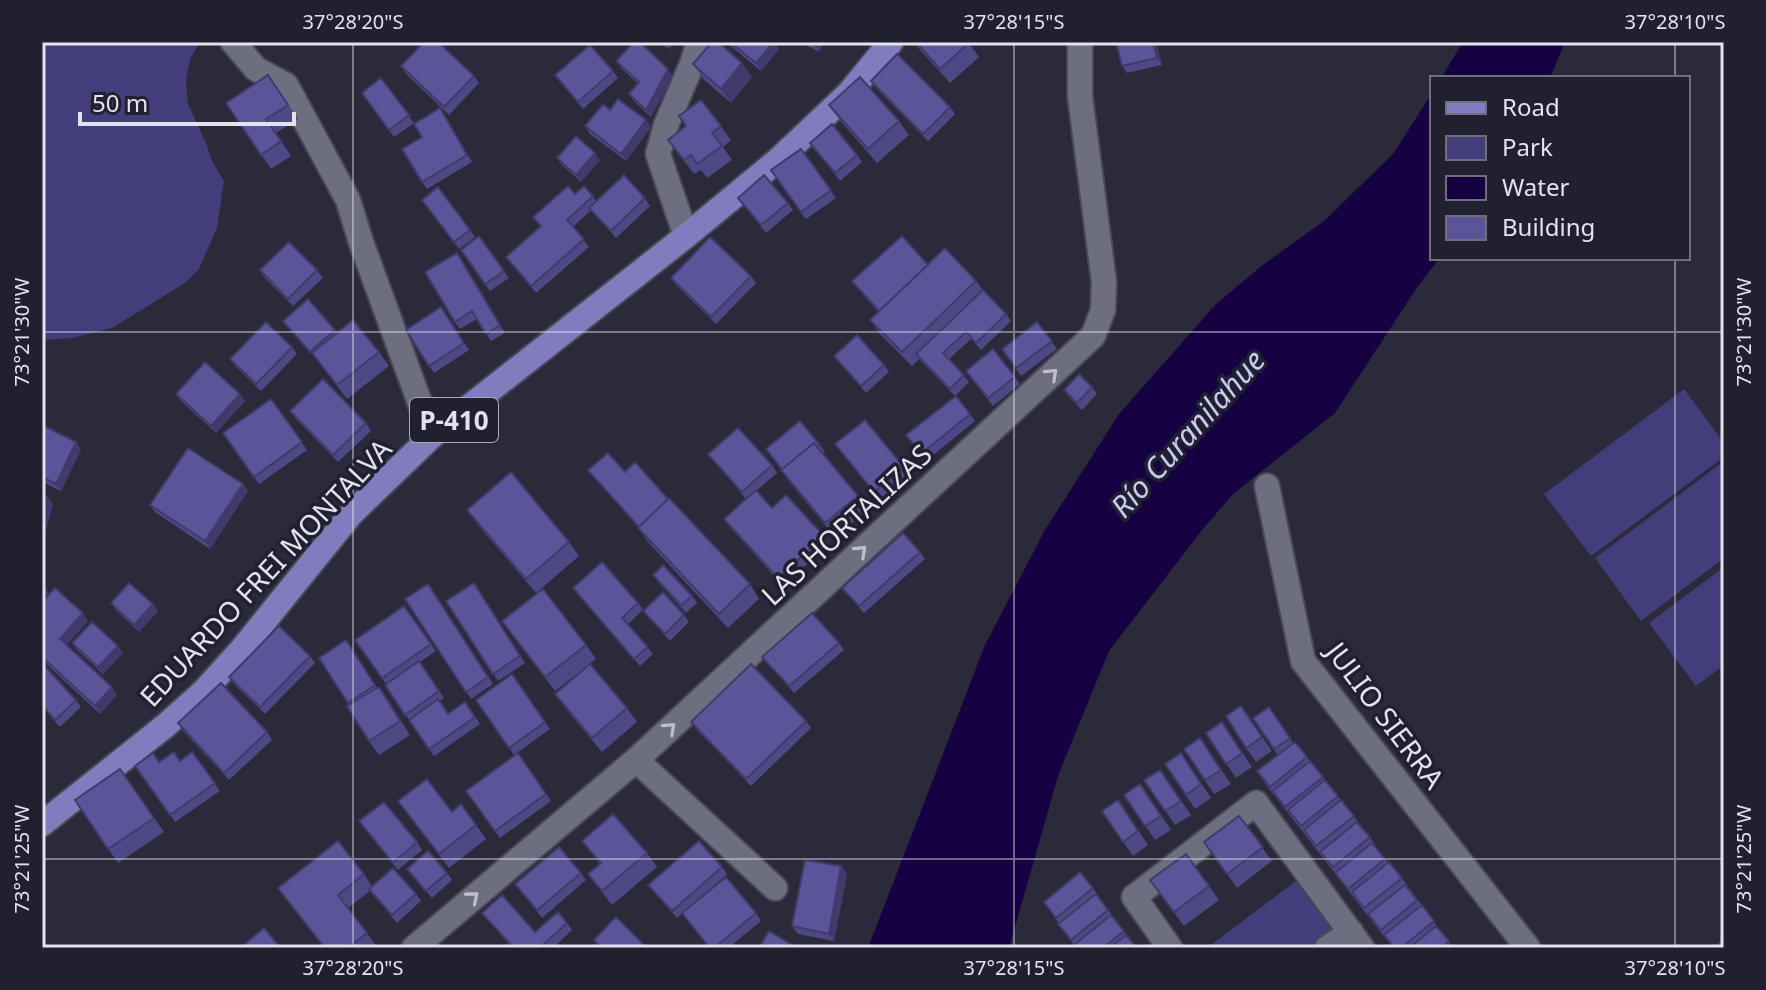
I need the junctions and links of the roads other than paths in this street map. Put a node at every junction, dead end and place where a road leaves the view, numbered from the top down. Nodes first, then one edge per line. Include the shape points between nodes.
1 (233, 42) edge
2 (699, 42) edge
3 (891, 42) edge
4 (1080, 42) edge
5 (686, 236) junction
6 (432, 436) junction
7 (1267, 486) dead end
8 (636, 760) junction
9 (42, 824) edge
10 (775, 888) dead end
11 (1356, 940) edge
12 (429, 943) edge
13 (1170, 948) edge
14 (1327, 948) edge
15 (1528, 948) edge

1 - 6 street via 256,69 286,85 348,200
2 - 5 street via 658,154
3 - 5 main road, EDUARDO FREI MONTALVA / P-410 via 849,93 788,151
8 -> 4 street, LAS HORTALIZAS via 1093,336 1103,310 1104,282 1080,96
5 - 6 main road, EDUARDO FREI MONTALVA / P-410
6 - 9 main road, EDUARDO FREI MONTALVA / P-410 via 352,513 203,692
7 - 15 street, JULIO SIERRA via 1303,661
8 - 10 street
12 -> 8 street, LAS HORTALIZAS
11 - 13 street via 1256,803 1134,897
11 - 14 street

